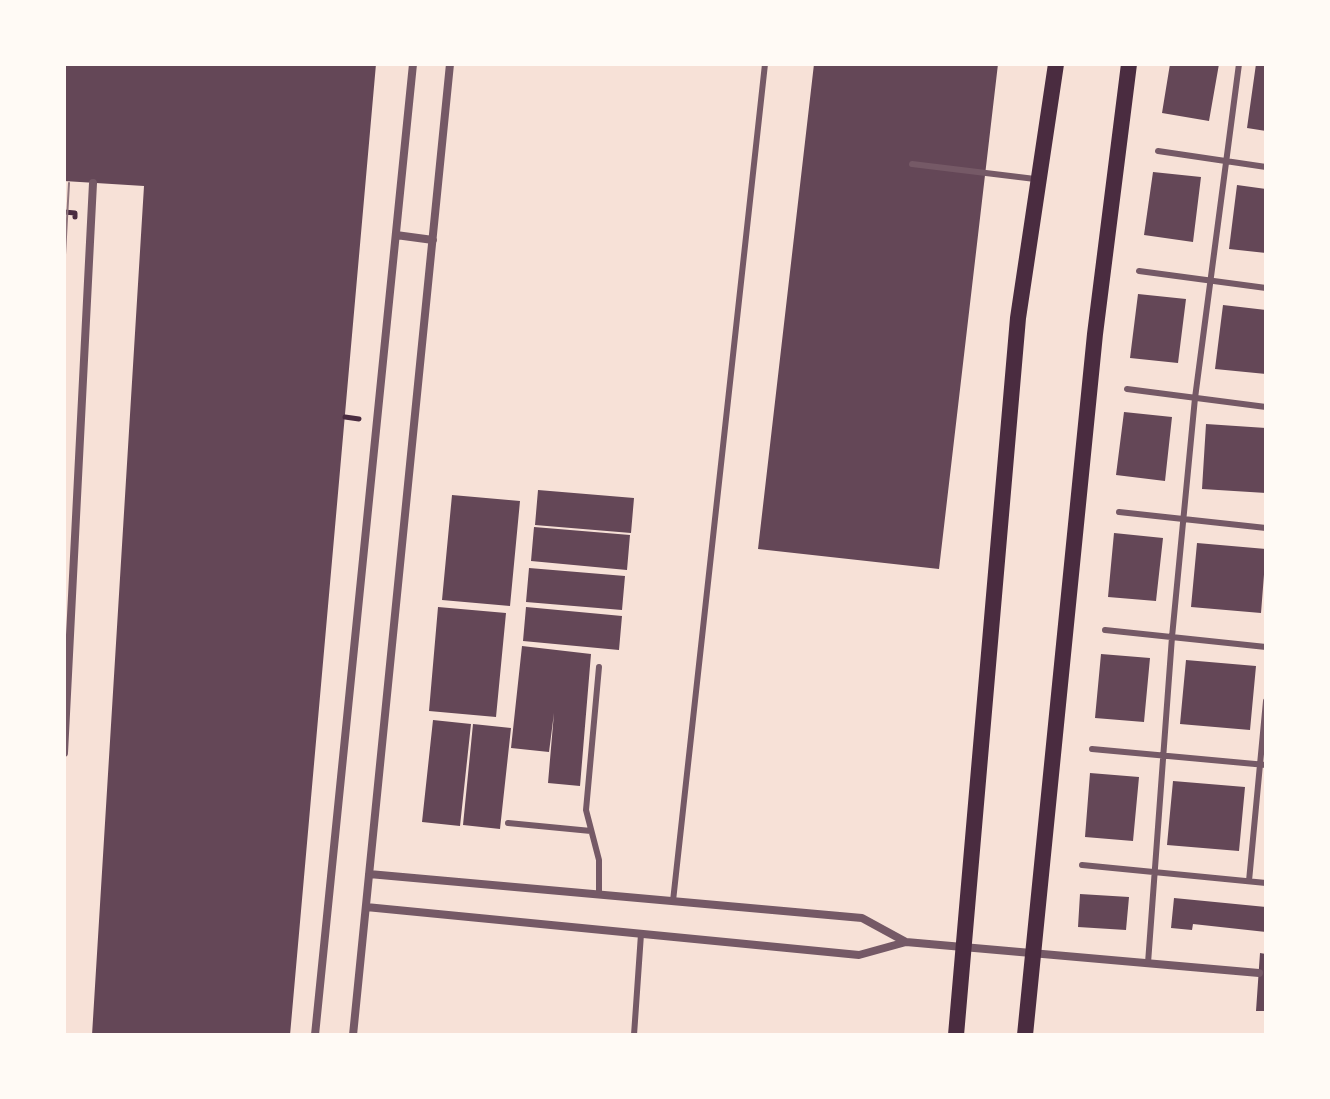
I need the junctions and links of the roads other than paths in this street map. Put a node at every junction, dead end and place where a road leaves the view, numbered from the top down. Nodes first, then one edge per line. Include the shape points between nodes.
1 (413, 64) edge
2 (450, 64) edge
3 (765, 64) edge
4 (1056, 64) edge
5 (1129, 64) edge
6 (1239, 64) edge
7 (1158, 151) dead end
8 (1226, 161) junction
9 (912, 164) dead end
10 (1266, 167) edge
11 (1039, 179) junction
12 (93, 183) dead end
13 (396, 235) junction
14 (433, 240) junction
15 (1139, 271) dead end
16 (1209, 279) junction
17 (1266, 288) edge
18 (1127, 389) dead end
19 (1195, 398) junction
20 (1266, 407) edge
21 (1119, 512) dead end
22 (1183, 519) junction
23 (1266, 528) edge
24 (1105, 630) dead end
25 (1172, 637) junction
26 (1266, 647) edge
27 (599, 667) dead end
28 (1266, 701) edge
29 (1092, 749) dead end
30 (64, 753) edge
31 (1162, 756) junction
32 (1263, 764) edge
33 (508, 823) dead end
34 (591, 831) junction
35 (1082, 865) dead end
36 (1154, 873) junction
37 (369, 874) junction
38 (1249, 881) junction
39 (1266, 883) edge
40 (599, 895) junction
41 (673, 901) junction
42 (366, 907) junction
43 (641, 934) junction
44 (906, 942) junction
45 (965, 947) junction
46 (1032, 953) junction
47 (1148, 963) junction
48 (1259, 973) dead end
49 (315, 1035) edge
50 (353, 1035) edge
51 (634, 1035) edge
52 (956, 1035) edge
53 (1025, 1035) edge

1 - 13 street
2 - 14 street
3 - 41 lane
4 - 11 main road
5 - 46 main road via 1095,334
6 - 8 lane
7 - 8 lane
8 - 10 lane
8 - 16 lane
9 - 11 lane
11 - 45 main road via 1018,318 995,555
12 - 30 street
13 - 14 street
13 - 49 street
14 - 37 street
15 - 16 lane
16 - 17 lane
16 - 19 lane
18 - 19 lane
19 - 20 lane
19 - 22 lane
21 - 22 lane
22 - 23 lane
22 - 25 lane
24 - 25 lane
25 - 26 lane
25 - 31 lane
27 - 34 lane via 586,810
28 - 32 lane
29 - 31 lane
31 - 32 lane
31 - 36 lane
32 - 38 lane
33 - 34 lane
34 - 40 lane via 599,860
35 - 36 lane
36 - 38 lane
36 - 47 lane
37 - 40 street
37 - 42 street
38 - 39 lane
40 - 41 street
41 - 44 street via 862,918
42 - 43 street
42 - 50 street
43 - 44 street via 859,955
43 - 51 lane
44 - 45 street
45 - 46 street
45 - 52 main road
46 - 47 street
46 - 53 main road
47 - 48 street

